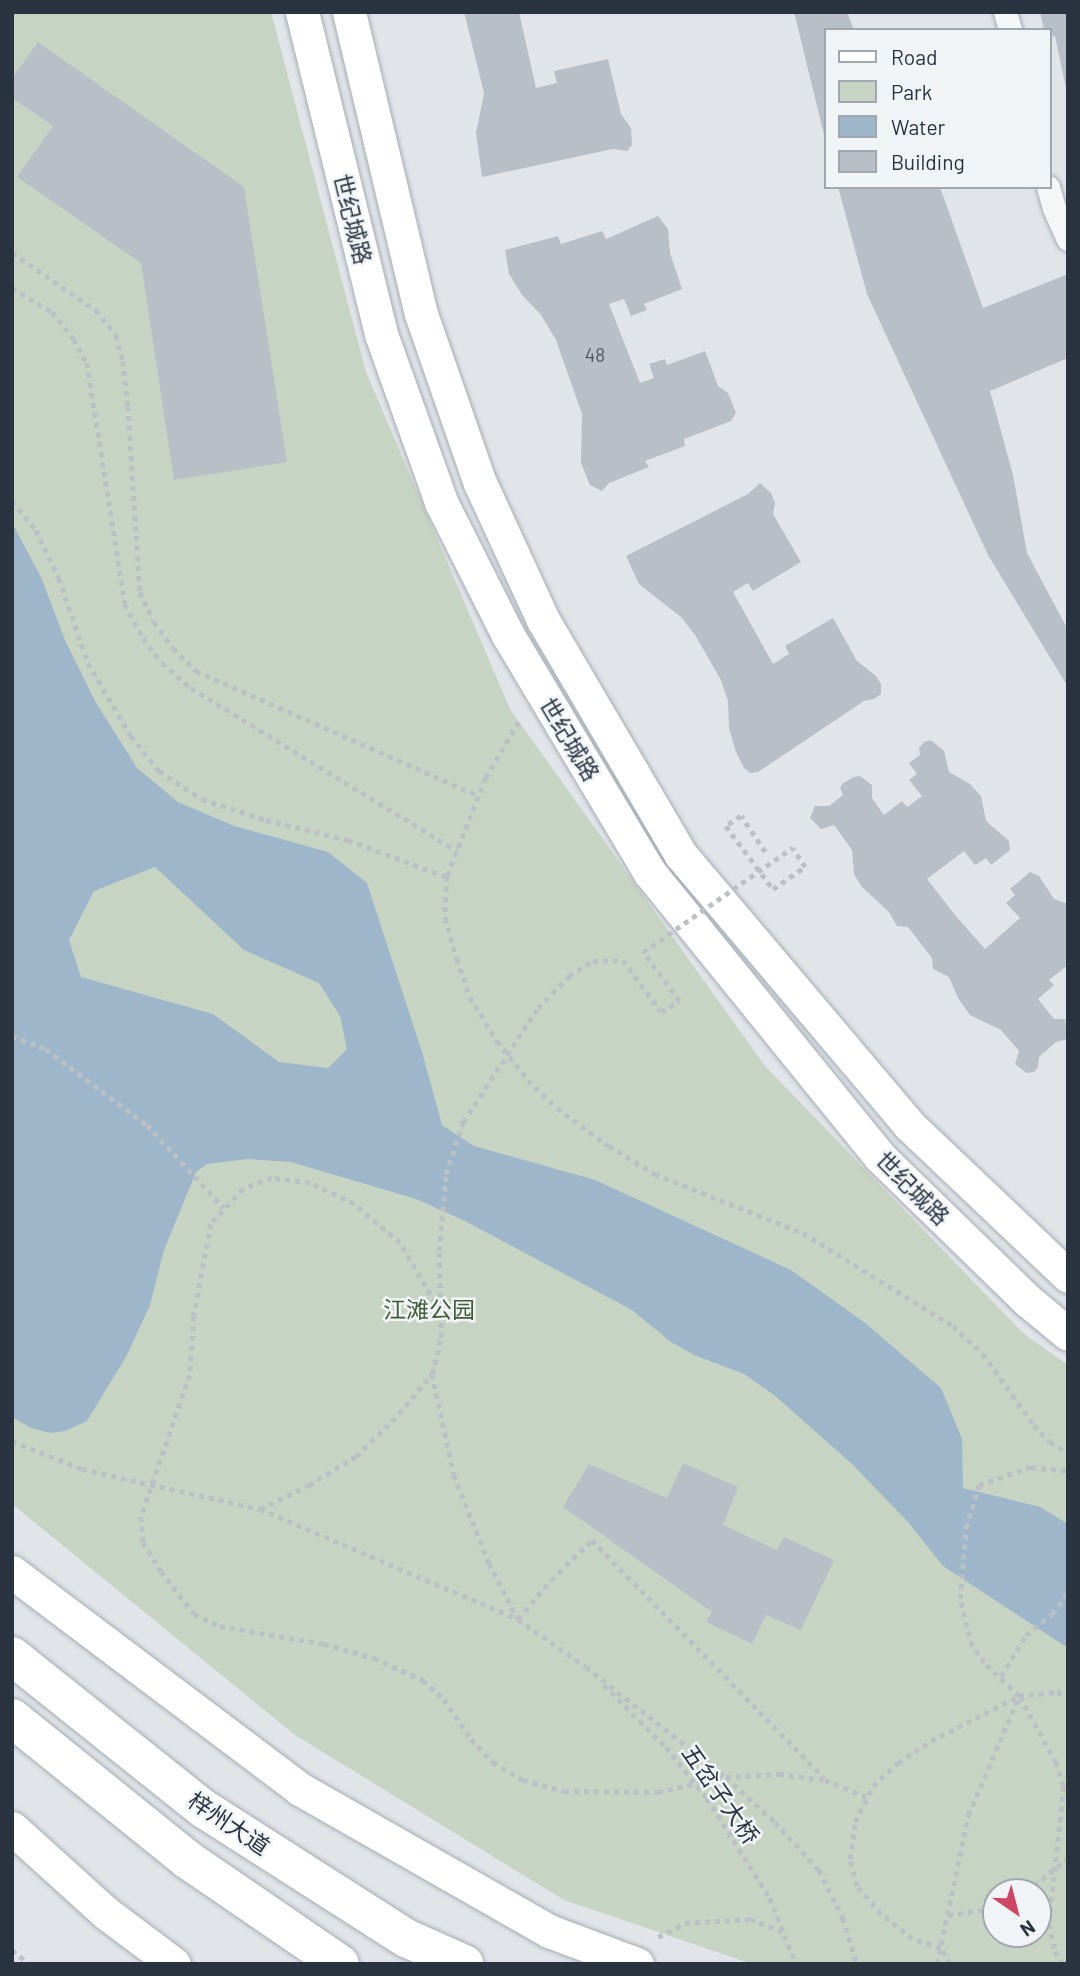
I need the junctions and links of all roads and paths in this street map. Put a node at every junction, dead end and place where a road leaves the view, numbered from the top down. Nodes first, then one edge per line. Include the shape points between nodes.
1 (302, 12) edge
2 (349, 12) edge
3 (1049, 189) edge
4 (1068, 239) edge
5 (12, 253) edge
6 (12, 288) edge
7 (12, 501) edge
8 (519, 722) dead end
9 (479, 796) junction
10 (457, 851) junction
11 (765, 852) dead end
12 (446, 877) junction
13 (12, 1036) edge
14 (507, 1054) junction
15 (224, 1208) junction
16 (1068, 1276) edge
17 (440, 1312) junction
18 (1068, 1334) edge
19 (432, 1374) junction
20 (12, 1441) edge
21 (1068, 1453) edge
22 (1068, 1471) edge
23 (152, 1486) junction
24 (260, 1509) junction
25 (12, 1572) edge
26 (1068, 1593) edge
27 (518, 1619) junction
28 (12, 1656) edge
29 (586, 1667) junction
30 (1001, 1676) junction
31 (1068, 1695) edge
32 (1019, 1696) junction
33 (12, 1718) edge
34 (726, 1777) junction
35 (825, 1780) junction
36 (867, 1797) junction
37 (12, 1828) edge
38 (1068, 1858) edge
39 (1054, 1870) junction
40 (1044, 1878) edge
41 (982, 1910) edge
42 (948, 1915) junction
43 (784, 1932) junction
44 (658, 1937) dead end
45 (941, 1948) junction
46 (12, 1950) edge
47 (30, 1964) edge
48 (174, 1964) edge
49 (340, 1964) edge
50 (464, 1964) edge
51 (637, 1964) edge
52 (796, 1964) edge
53 (857, 1964) edge
54 (937, 1964) edge
55 (950, 1964) edge
56 (1063, 1964) edge

1 - 18 main road, 世纪城路 via 381,334 441,502 508,635 650,873 879,1156
2 - 16 main road, 世纪城路 via 421,314 480,483 543,620 681,855 909,1125
3 - 4 street
5 - 9 path via 96,310 116,335 128,406 140,592 173,648 196,671
6 - 10 path via 52,312 88,363 125,604 162,663 191,688
7 - 12 path via 36,530 59,578 88,663 131,736 159,771 202,799 348,840
8 - 9 path
9 - 10 path
10 - 12 path
11 - 14 path, bridge via 741,816 726,826 773,889 805,867 792,848 643,951 679,1001 662,1012 623,960 593,961 569,976 538,1008
12 - 14 path via 445,918 470,997
13 - 15 path via 46,1049 147,1125
14 - 17 path via 463,1122 446,1174 439,1251
14 - 21 path via 557,1108 654,1174 803,1233 953,1325 983,1354 1050,1442
15 - 17 path via 243,1189 272,1178 310,1183 354,1203 400,1244
15 - 23 path via 211,1224 194,1316 190,1376
17 - 19 path via 441,1338
19 - 24 path via 356,1456
19 - 27 path via 454,1475 488,1563
20 - 23 path via 82,1469
22 - 30 path via 1031,1467 979,1485 966,1528 960,1600 972,1646
23 - 24 path
23 - 34 path via 141,1517 143,1542 194,1614 220,1626 324,1644 374,1658 423,1679 493,1762 523,1780 564,1791 658,1792
24 - 27 path
25 - 51 main road via 300,1789 550,1931
26 - 30 path via 1052,1614 1026,1635
27 - 29 path
27 - 35 path via 592,1540
28 - 50 highway, 梓州大道 via 204,1809 406,1938
29 - 34 path
29 - 43 path, 五岔子大桥, bridge via 666,1747 707,1798 770,1898
30 - 32 path
31 - 32 path
32 - 36 path via 898,1763
32 - 39 path via 1056,1762 1064,1787
32 - 42 path via 968,1815
33 - 49 highway via 188,1860
34 - 35 path via 779,1774
34 - 53 path via 819,1870 844,1918
35 - 36 path
36 - 45 path via 855,1822 850,1858 858,1886 881,1914 912,1939
37 - 48 main road via 106,1913
38 - 39 path
39 - 40 path
39 - 56 path via 1049,1924
41 - 42 path
42 - 45 path
43 - 44 path via 750,1919 685,1923
43 - 52 path, 五岔子大桥, bridge
45 - 54 path
45 - 55 path
46 - 47 path

